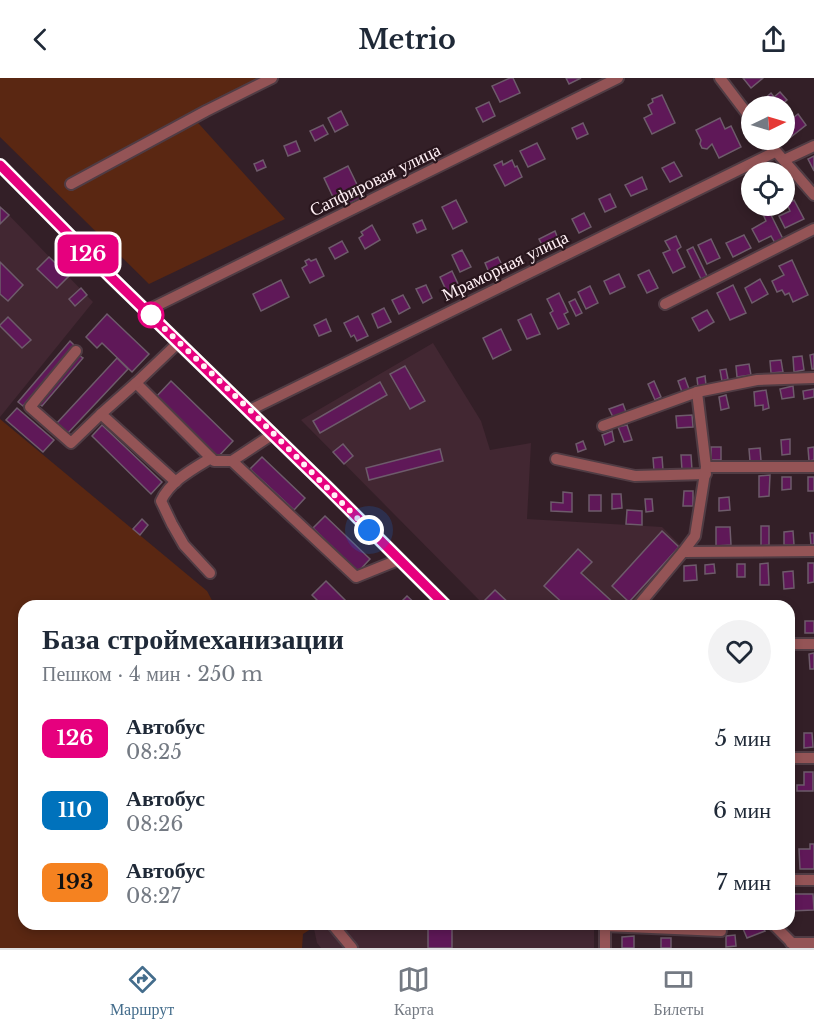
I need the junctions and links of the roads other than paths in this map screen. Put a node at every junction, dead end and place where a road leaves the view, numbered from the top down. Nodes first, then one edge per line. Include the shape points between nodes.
1 (272, 78) edge
2 (618, 78) edge
3 (720, 78) edge
4 (741, 106) edge
5 (814, 146) edge
6 (776, 152) joint
7 (784, 160) junction
8 (0, 165) edge
9 (71, 184) dead end
10 (814, 195) edge
11 (814, 229) edge
12 (665, 304) dead end
13 (146, 311) junction
14 (179, 342) junction
15 (76, 351) dead end
16 (814, 378) edge
17 (136, 384) junction
18 (697, 393) junction
19 (250, 410) junction
20 (101, 414) junction
21 (603, 426) dead end
22 (273, 434) junction
23 (211, 458) junction
24 (556, 459) dead end
25 (232, 461) junction
26 (814, 467) edge
27 (706, 471) junction
28 (176, 482) junction
29 (814, 551) edge
30 (683, 552) junction
31 (398, 560) junction
32 (210, 573) dead end
33 (440, 600) edge
34 (643, 600) edge
35 (795, 644) edge
36 (814, 644) edge
37 (795, 758) edge
38 (814, 758) edge
39 (795, 880) edge
40 (814, 880) edge
41 (337, 930) edge
42 (605, 930) edge
43 (702, 930) edge
44 (779, 930) edge
45 (721, 931) dead end
46 (814, 943) edge
47 (794, 945) edge
48 (352, 948) edge
49 (605, 948) edge

1 - 9 street
2 - 13 street, Сапфировая улица
3 - 4 street
5 - 7 street
6 - 7 street
6 - 19 street, Мраморная улица
7 - 10 street
8 - 13 street
11 - 12 street
13 - 14 street
14 - 17 street
14 - 19 street
15 - 20 street via 30,407 71,443
16 - 18 street via 757,380
17 - 20 street
17 - 23 street
18 - 21 street
18 - 27 street
19 - 22 street
20 - 28 street
22 - 25 street
22 - 31 street
23 - 25 street
23 - 28 street
24 - 27 street via 635,476
25 - 31 street via 357,577
26 - 27 street
27 - 30 street via 695,536
28 - 32 street via 161,501 184,545
29 - 30 street
30 - 34 street
31 - 33 street
35 - 36 street
37 - 38 street
39 - 40 street
41 - 48 street
42 - 49 street
43 - 45 street
44 - 47 street
46 - 47 street

